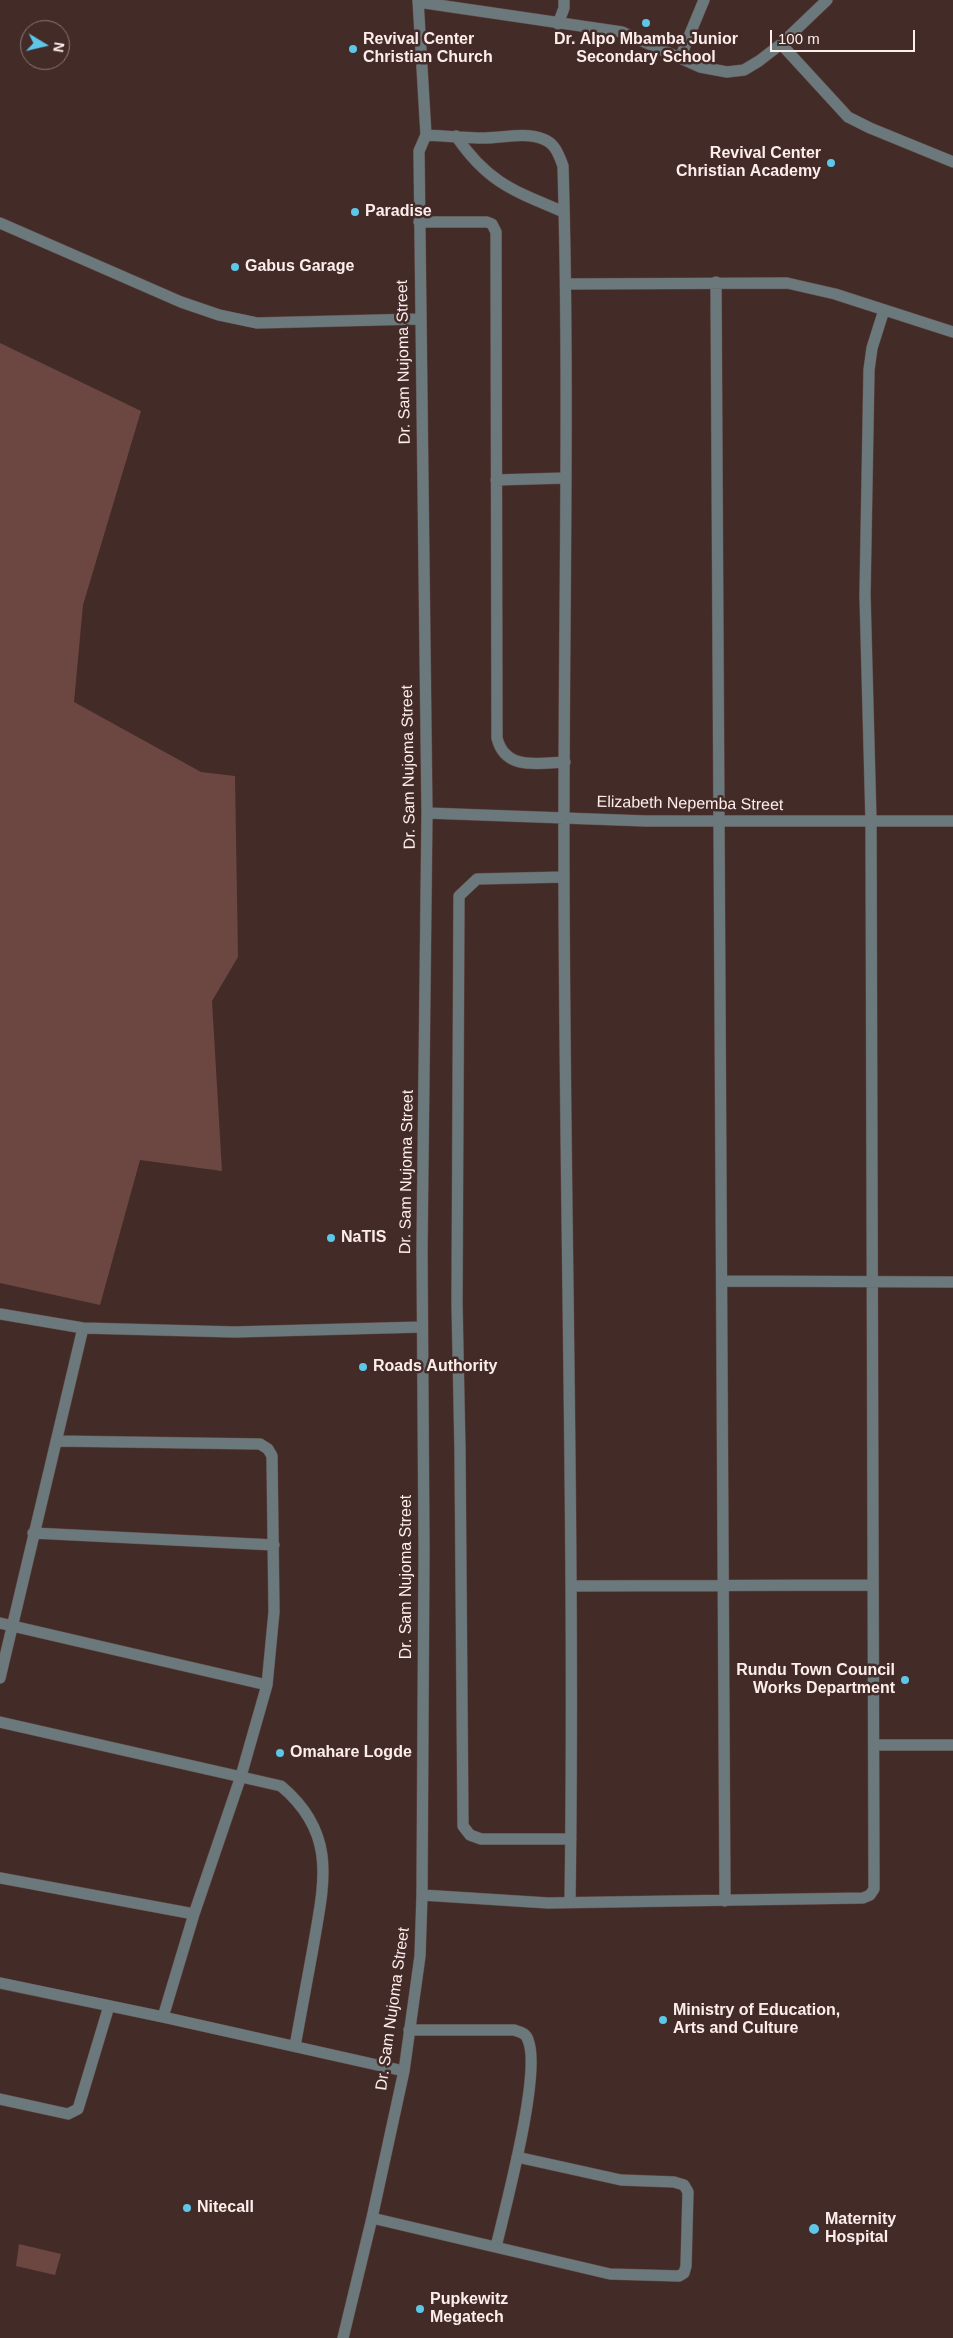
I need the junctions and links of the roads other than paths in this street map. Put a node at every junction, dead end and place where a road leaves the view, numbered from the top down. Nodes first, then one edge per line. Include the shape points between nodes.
1 (564, 0) edge
2 (704, 0) edge
3 (827, 0) edge
4 (418, 1) edge
5 (558, 24) junction
6 (781, 44) junction
7 (680, 58) junction
8 (426, 135) junction
9 (456, 136) junction
10 (953, 162) edge
11 (564, 212) junction
12 (419, 222) junction
13 (0, 223) edge
14 (716, 282) junction
15 (566, 284) junction
16 (884, 310) junction
17 (419, 319) junction
18 (953, 332) edge
19 (565, 478) junction
20 (496, 480) junction
21 (565, 762) junction
22 (427, 813) junction
23 (564, 818) junction
24 (720, 821) junction
25 (872, 821) junction
26 (953, 821) edge
27 (564, 877) junction
28 (871, 1280) junction
29 (722, 1281) junction
30 (953, 1282) edge
31 (0, 1314) edge
32 (422, 1327) junction
33 (83, 1328) junction
34 (56, 1442) junction
35 (33, 1533) junction
36 (274, 1545) junction
37 (723, 1585) junction
38 (873, 1585) junction
39 (571, 1586) junction
40 (6, 1624) edge
41 (0, 1678) edge
42 (267, 1684) junction
43 (0, 1722) edge
44 (874, 1745) junction
45 (953, 1745) edge
46 (241, 1776) junction
47 (571, 1839) junction
48 (0, 1878) edge
49 (422, 1895) junction
50 (725, 1901) junction
51 (570, 1902) junction
52 (194, 1914) junction
53 (0, 1983) edge
54 (109, 2006) junction
55 (163, 2017) junction
56 (409, 2030) junction
57 (295, 2046) junction
58 (404, 2071) junction
59 (0, 2099) edge
60 (517, 2157) junction
61 (372, 2218) junction
62 (496, 2247) junction
63 (343, 2338) edge

1 - 5 street
2 - 7 street
3 - 6 street
4 - 5 street
4 - 8 street, Dr. Sam Nujoma Street
5 - 7 street via 622,32
6 - 7 street via 744,70 714,71
6 - 10 street via 848,117
8 - 9 street
8 - 12 street, Dr. Sam Nujoma Street via 419,151
9 - 11 street via 467,152 499,183
9 - 11 street via 530,136 552,144 563,166
11 - 15 street
12 - 17 street, Dr. Sam Nujoma Street
12 - 20 street via 486,222 492,224 496,232
13 - 17 street via 181,302 238,320 258,323
14 - 15 street
14 - 16 street via 787,283
14 - 24 street
15 - 19 street
16 - 18 street
16 - 25 street via 869,370 865,595
17 - 22 street, Dr. Sam Nujoma Street
19 - 20 street
19 - 21 street
20 - 21 street via 498,744 510,760
21 - 23 street
22 - 23 street, Elizabeth Nepemba Street
22 - 32 street, Dr. Sam Nujoma Street
23 - 24 street, Elizabeth Nepemba Street
23 - 27 street
24 - 25 street, Elizabeth Nepemba Street
24 - 29 street
25 - 26 street, Elizabeth Nepemba Street
25 - 28 street
27 - 39 street
27 - 47 street via 477,879 459,896 457,1303 462,1826 481,1839
28 - 29 street
28 - 30 street
28 - 38 street
29 - 37 street
31 - 33 street
32 - 33 street via 234,1332
32 - 49 street, Dr. Sam Nujoma Street
33 - 34 street
34 - 35 street
34 - 36 street via 260,1444 272,1456
35 - 36 street
35 - 40 street
36 - 42 street via 274,1612
37 - 38 street
37 - 39 street
37 - 50 street
38 - 44 street
39 - 47 street
40 - 41 street
40 - 42 street
42 - 46 street
43 - 46 street
44 - 45 street
44 - 50 street via 875,1879 870,1895 863,1898
46 - 52 street
46 - 57 street via 282,1786 300,1801 321,1844 324,1863 322,1894
47 - 51 street
48 - 52 street
49 - 51 street
49 - 56 street, Dr. Sam Nujoma Street via 420,1956
50 - 51 street
52 - 55 street
53 - 54 street
54 - 55 street
54 - 59 street via 78,2109 74,2113
55 - 57 street
56 - 58 street, Dr. Sam Nujoma Street
56 - 60 street via 514,2030 529,2040 530,2077
57 - 58 street
58 - 61 street, Dr. Sam Nujoma Street
60 - 62 street
60 - 62 street via 621,2180 684,2185 688,2192 686,2266 679,2276 610,2274
61 - 62 street
61 - 63 street, Dr. Sam Nujoma Street

